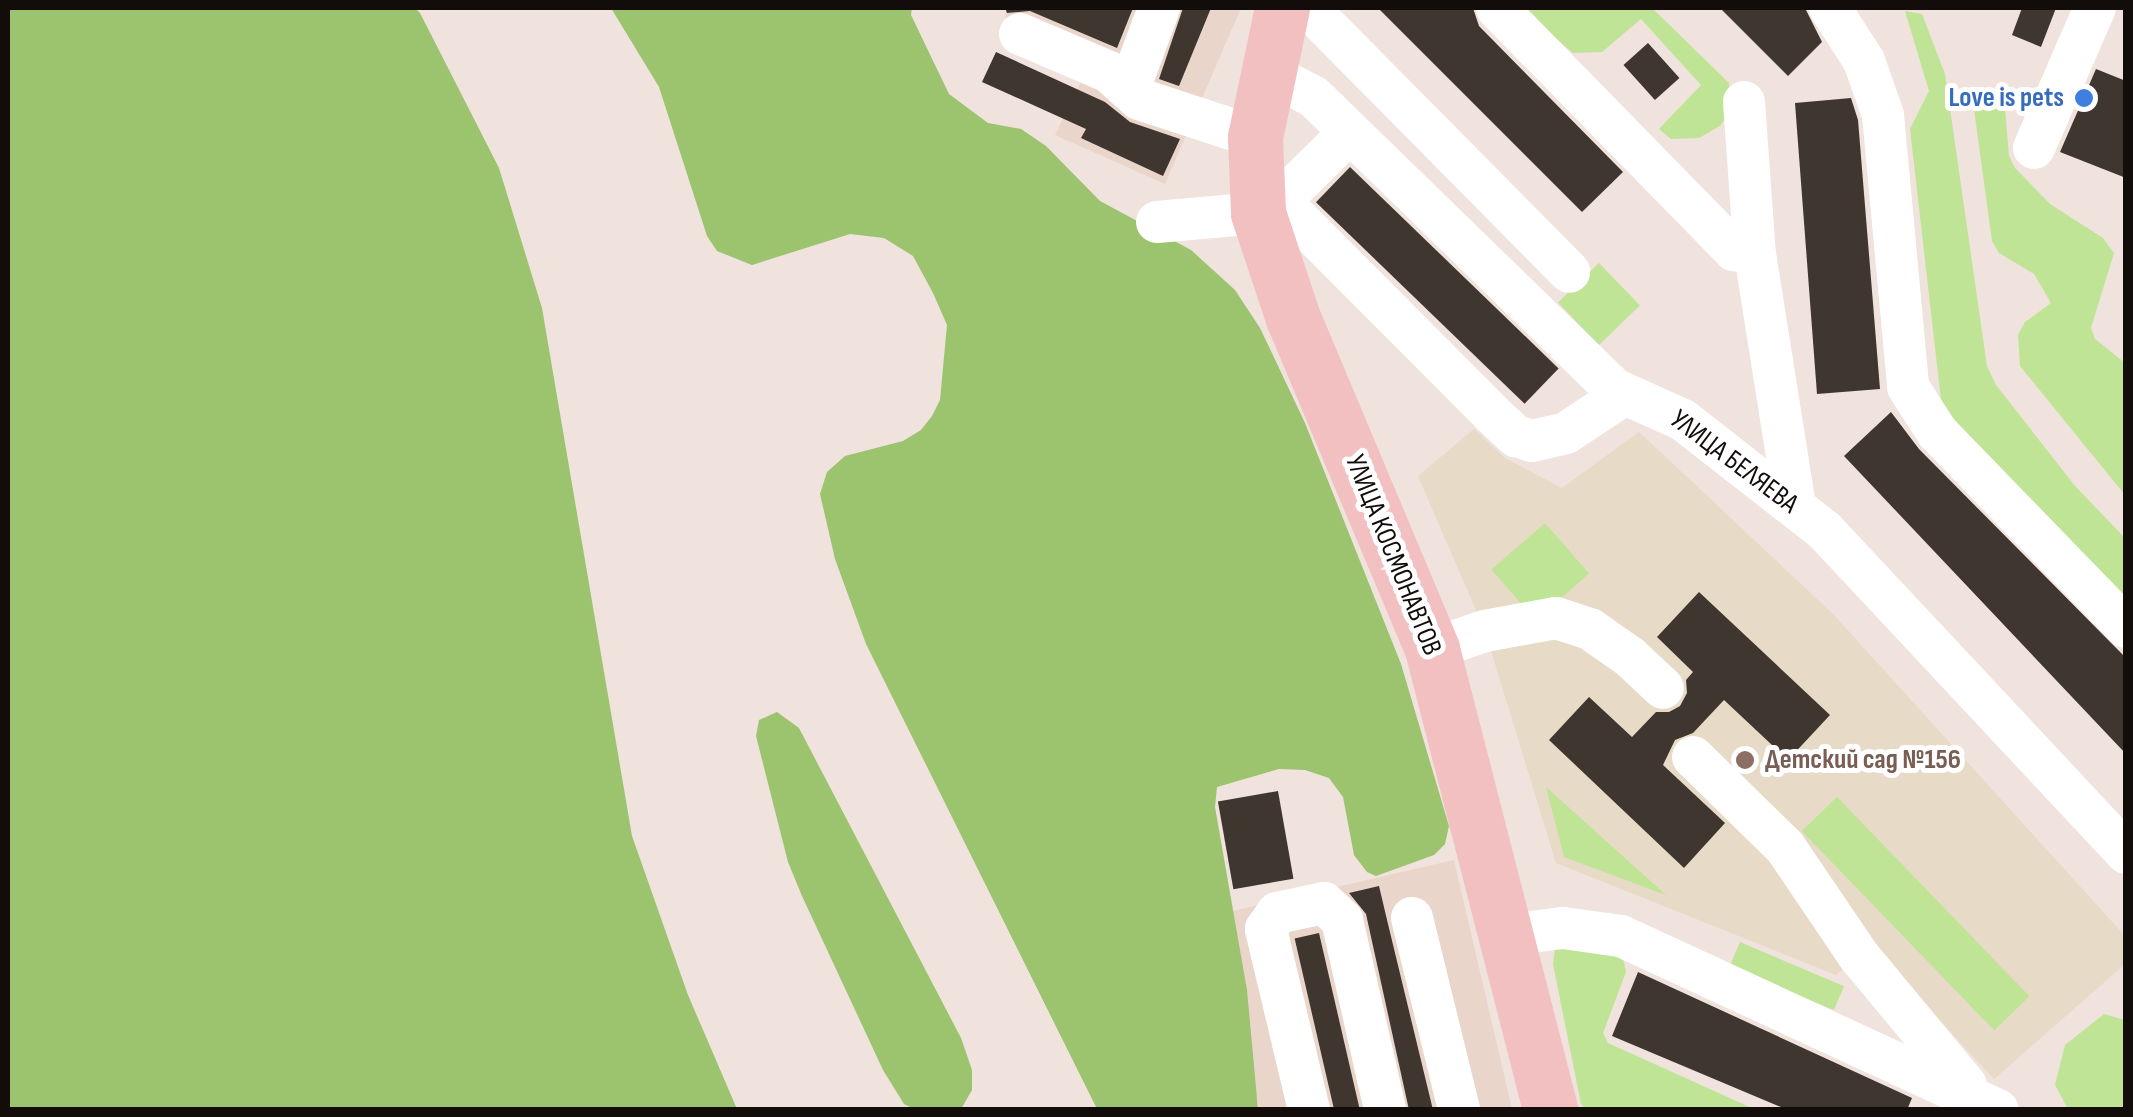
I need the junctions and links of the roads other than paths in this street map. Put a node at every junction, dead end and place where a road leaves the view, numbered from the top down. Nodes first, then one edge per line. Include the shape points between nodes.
1 (1158, 8) edge
2 (1497, 8) edge
3 (1830, 8) edge
4 (2096, 8) edge
5 (1298, 26) edge
6 (1020, 34) dead end
7 (1135, 73) dead end
8 (1744, 102) dead end
9 (1255, 137) junction
10 (1335, 147) dead end
11 (2034, 148) dead end
12 (1269, 207) junction
13 (1156, 222) dead end
14 (1756, 254) junction
15 (1569, 272) dead end
16 (1622, 396) junction
17 (1795, 507) junction
18 (2126, 627) edge
19 (1432, 648) junction
20 (1663, 688) dead end
21 (1693, 756) dead end
22 (2126, 853) edge
23 (1412, 918) dead end
24 (1508, 934) junction
25 (1987, 1103) edge
26 (1308, 1110) edge
27 (1385, 1110) edge
28 (1459, 1110) edge
29 (1550, 1110) edge

1 - 7 street
2 - 14 street via 1734,250
3 - 18 street via 1864,61 1884,115 1908,387 1937,432
4 - 11 street
5 - 9 main road, УЛИЦА КОСМОНАВТОВ
5 - 15 street
5 - 16 street, УЛИЦА БЕЛЯЕВА via 1314,97
6 - 9 street via 1109,72 1139,99
8 - 14 street
9 - 12 main road, УЛИЦА КОСМОНАВТОВ
10 - 12 street
12 - 13 street
12 - 16 street via 1516,436 1548,441
12 - 19 main road, УЛИЦА КОСМОНАВТОВ via 1293,318
14 - 17 street
16 - 17 street, УЛИЦА БЕЛЯЕВА via 1684,420
17 - 22 street, УЛИЦА БЕЛЯЕВА via 1868,574
19 - 20 street via 1556,618 1590,628
19 - 24 main road, УЛИЦА КОСМОНАВТОВ
21 - 25 street via 1784,847 1858,955
23 - 28 street
24 - 25 street via 1563,928 1621,936
24 - 29 main road, УЛИЦА КОСМОНАВТОВ
26 - 27 street via 1266,929 1277,913 1324,903 1342,920

